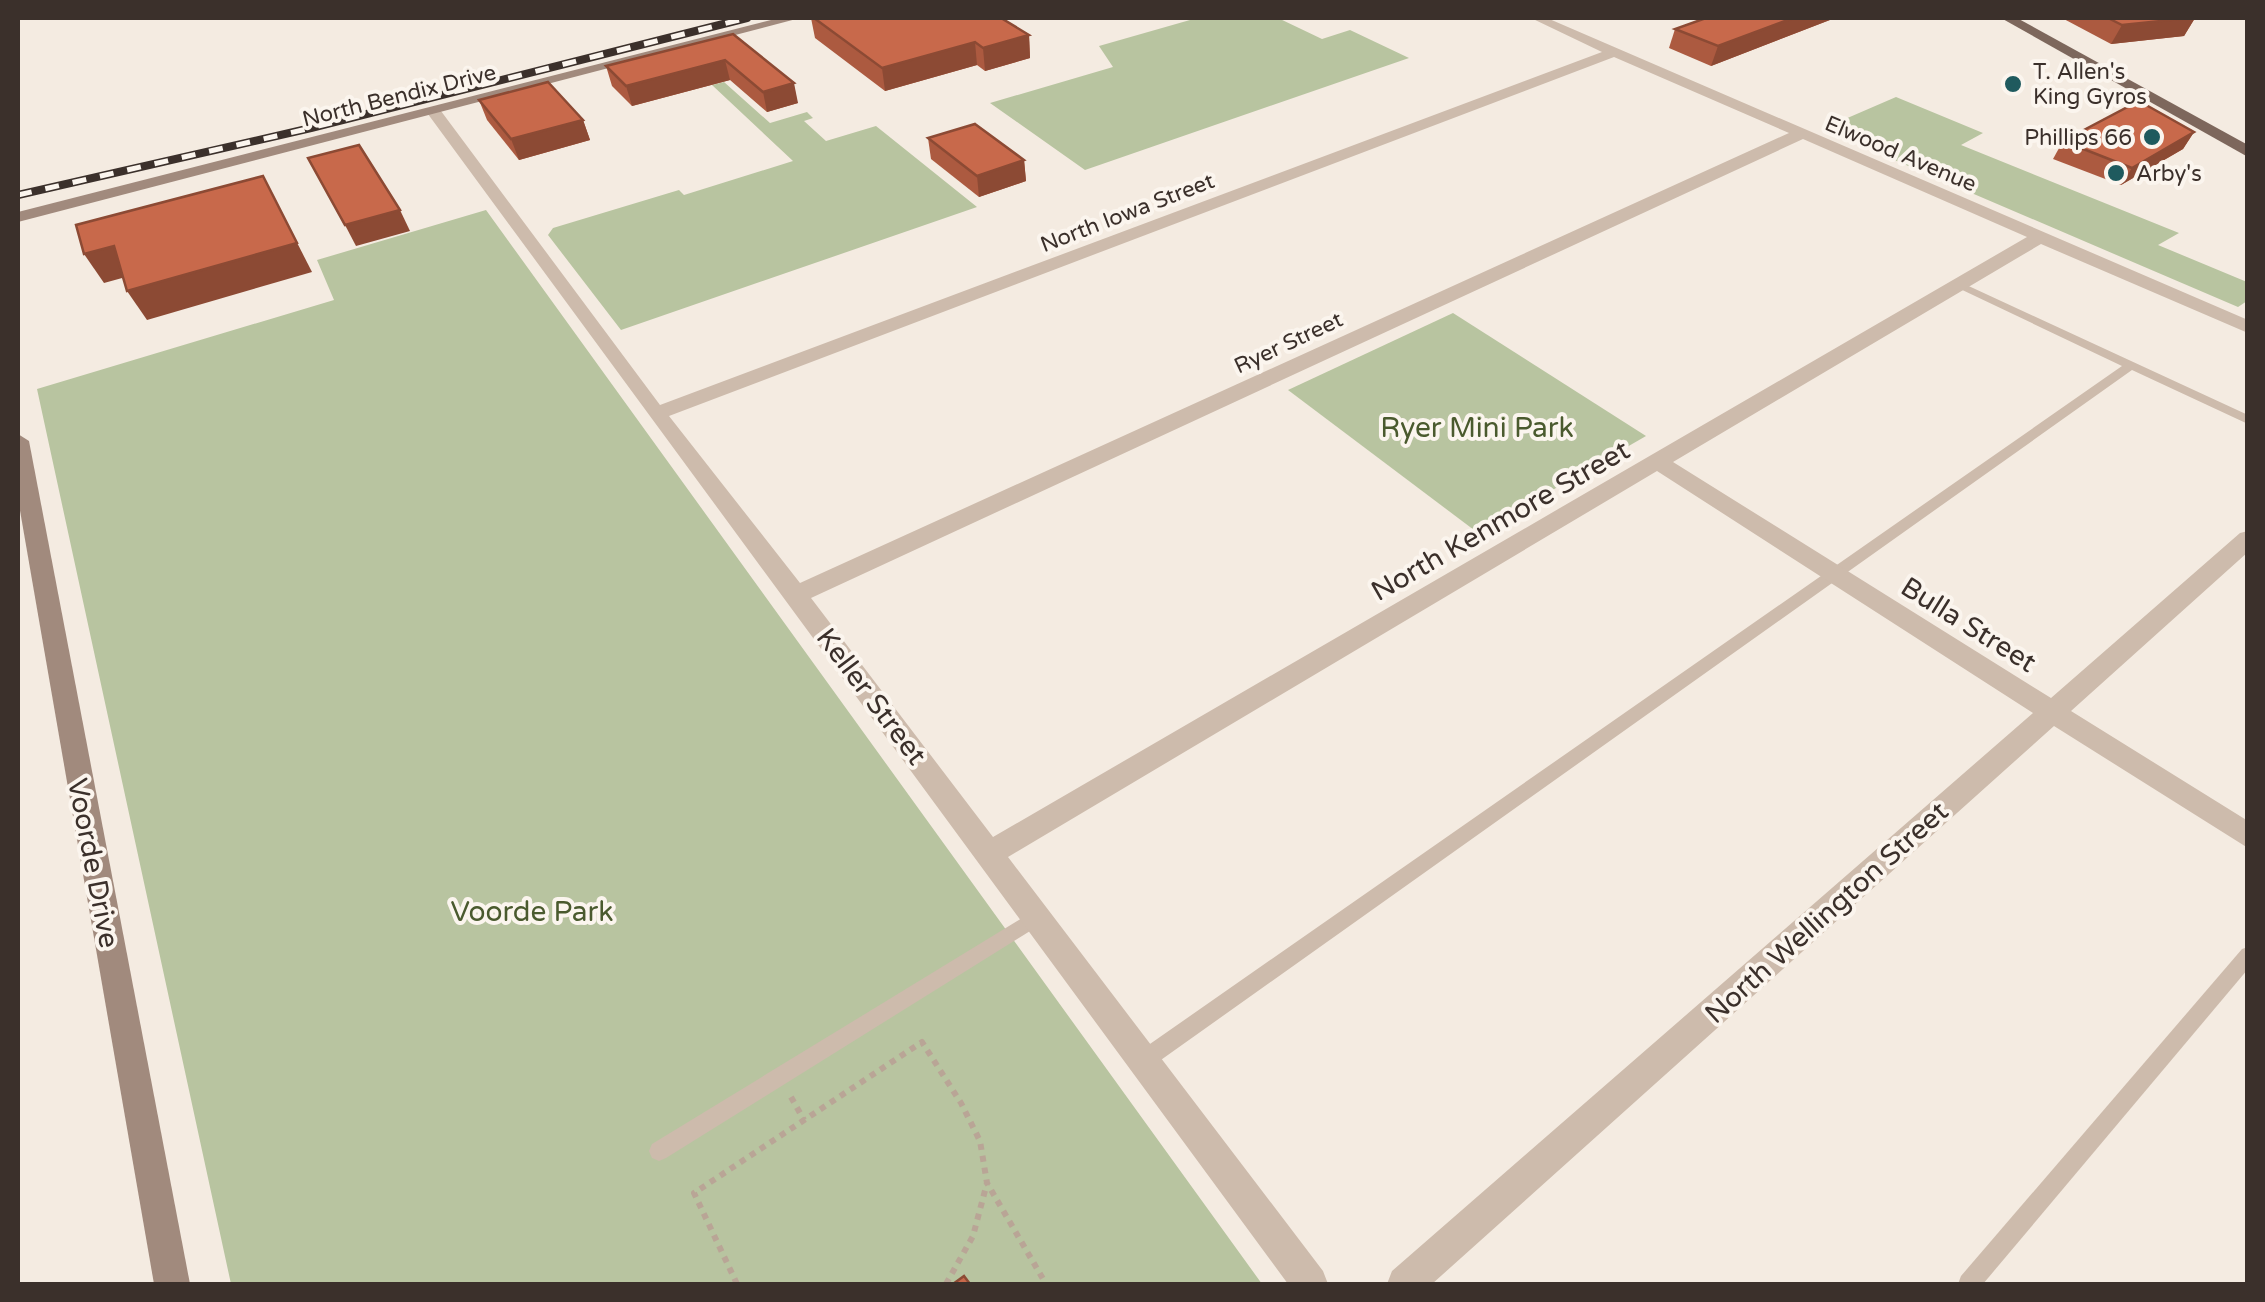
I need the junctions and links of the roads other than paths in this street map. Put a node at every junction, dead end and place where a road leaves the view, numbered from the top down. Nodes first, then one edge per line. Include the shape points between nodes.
1 (792, 18) edge
2 (1537, 18) edge
3 (2008, 18) edge
4 (1614, 52) junction
5 (433, 110) junction
6 (1802, 134) junction
7 (2248, 152) edge
8 (18, 216) edge
9 (2040, 238) junction
10 (1960, 284) junction
11 (2248, 327) edge
12 (2131, 365) junction
13 (656, 414) junction
14 (2248, 420) edge
15 (18, 441) edge
16 (1658, 462) junction
17 (2248, 539) edge
18 (1834, 574) junction
19 (796, 594) junction
20 (2052, 712) junction
21 (2248, 836) edge
22 (990, 854) junction
23 (1038, 918) junction
24 (2248, 955) edge
25 (1144, 1060) junction
26 (660, 1152) dead end
27 (172, 1284) edge
28 (1310, 1284) edge
29 (1405, 1284) edge
30 (1969, 1284) edge

1 - 5 street, North Bendix Drive
2 - 4 street, Elwood Avenue via 1571,26
3 - 7 main road
4 - 6 street, Elwood Avenue
4 - 13 street, North Iowa Street
5 - 8 street, North Bendix Drive
5 - 13 street, Keller Street
6 - 9 street, Elwood Avenue
6 - 19 street, Ryer Street
9 - 10 street, North Kenmore Street
9 - 11 street, Elwood Avenue
10 - 12 lane
10 - 16 street, North Kenmore Street
12 - 14 lane
12 - 18 lane
13 - 19 street, Keller Street
15 - 27 street, Voorde Drive
16 - 18 street, Bulla Street
16 - 22 street, North Kenmore Street
17 - 20 street, North Wellington Street
18 - 20 street, Bulla Street
18 - 25 lane
19 - 22 street, Keller Street
20 - 21 street, Bulla Street
20 - 29 street, North Wellington Street
22 - 23 street, Keller Street
23 - 25 street, Keller Street
23 - 26 lane
24 - 30 lane
25 - 28 street, Keller Street

